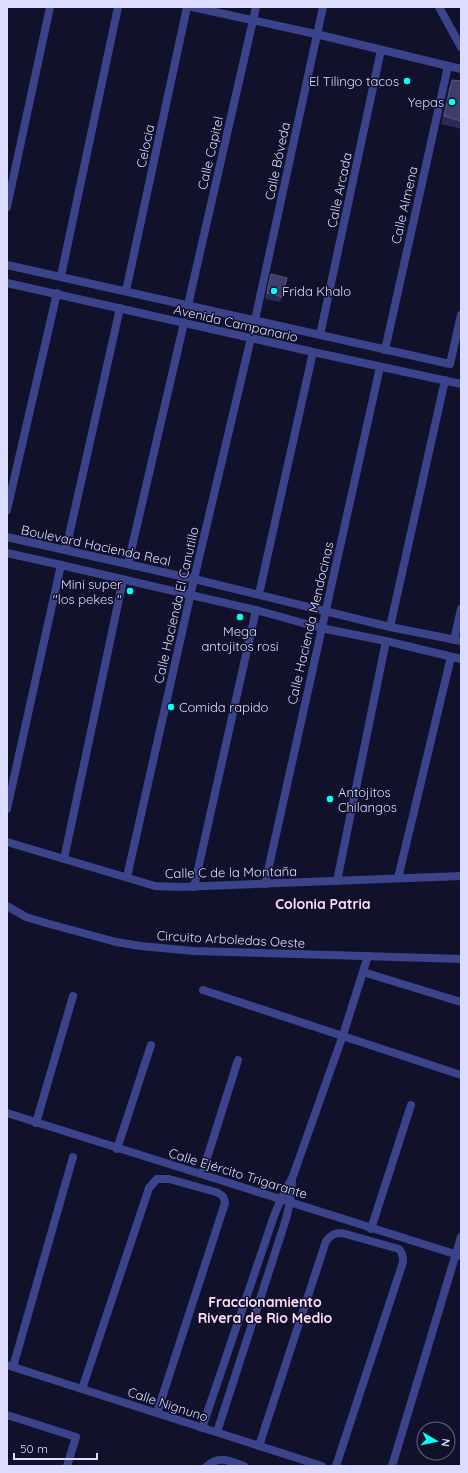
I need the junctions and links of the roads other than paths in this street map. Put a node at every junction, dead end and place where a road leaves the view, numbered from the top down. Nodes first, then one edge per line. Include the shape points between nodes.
1 (50, 7) edge
2 (118, 7) edge
3 (187, 7) edge
4 (192, 7) edge
5 (256, 7) edge
6 (323, 7) edge
7 (439, 7) edge
8 (253, 20) junction
9 (316, 34) junction
10 (461, 47) edge
11 (381, 50) junction
12 (448, 66) junction
13 (461, 69) edge
14 (7, 207) edge
15 (7, 265) edge
16 (60, 276) junction
17 (7, 283) edge
18 (126, 291) junction
19 (57, 293) junction
20 (188, 305) junction
21 (120, 308) junction
22 (461, 315) edge
23 (255, 320) junction
24 (184, 323) junction
25 (460, 324) edge
26 (320, 335) junction
27 (251, 338) junction
28 (385, 350) junction
29 (313, 352) junction
30 (380, 367) junction
31 (445, 380) junction
32 (461, 384) edge
33 (7, 510) edge
34 (7, 537) edge
35 (66, 549) junction
36 (7, 553) edge
37 (128, 564) junction
38 (61, 565) junction
39 (194, 578) junction
40 (123, 580) junction
41 (259, 594) junction
42 (191, 595) junction
43 (461, 609) edge
44 (256, 610) junction
45 (325, 611) junction
46 (390, 627) junction
47 (321, 628) junction
48 (386, 641) junction
49 (458, 641) edge
50 (451, 657) junction
51 (461, 659) edge
52 (7, 810) edge
53 (7, 842) edge
54 (64, 859) junction
55 (461, 876) edge
56 (128, 878) junction
57 (398, 878) junction
58 (338, 881) junction
59 (265, 884) junction
60 (194, 887) junction
61 (7, 906) edge
62 (368, 956) junction
63 (461, 959) edge
64 (363, 972) junction
65 (203, 990) dead end
66 (73, 996) dead end
67 (461, 1002) edge
68 (343, 1035) junction
69 (151, 1045) dead end
70 (238, 1060) dead end
71 (461, 1075) edge
72 (411, 1105) dead end
73 (7, 1113) edge
74 (36, 1123) junction
75 (117, 1149) junction
76 (73, 1157) dead end
77 (202, 1174) junction
78 (293, 1176) junction
79 (280, 1199) junction
80 (290, 1202) junction
81 (371, 1228) junction
82 (461, 1237) edge
83 (458, 1255) edge
84 (10, 1366) edge
85 (82, 1389) junction
86 (157, 1413) junction
87 (7, 1414) edge
88 (202, 1428) junction
89 (217, 1432) junction
90 (259, 1446) junction
91 (67, 1466) edge
92 (207, 1466) edge
93 (244, 1466) edge
94 (322, 1466) edge
95 (336, 1466) edge
96 (392, 1466) edge

1 - 14 street
2 - 16 street
3 - 18 street, Celocia
4 - 8 street
5 - 8 street, Calle Capitel
6 - 9 street, Calle Bóveda
7 - 10 street
8 - 9 street
8 - 20 street, Calle Capitel
9 - 11 street
9 - 23 street, Calle Bóveda
11 - 12 street
11 - 26 street, Calle Arcada
12 - 13 street
12 - 28 street, Calle Almena
15 - 16 street, Avenida Campanario
16 - 18 street, Avenida Campanario
17 - 19 street, Avenida Campanario
18 - 20 street, Avenida Campanario
19 - 21 street, Avenida Campanario
19 - 33 street
20 - 23 street, Avenida Campanario
21 - 24 street, Avenida Campanario
21 - 35 street
22 - 25 street
23 - 26 street, Avenida Campanario
24 - 27 street, Avenida Campanario
24 - 37 street
25 - 28 street, Avenida Campanario via 450,364
26 - 28 street, Avenida Campanario
27 - 29 street, Avenida Campanario
27 - 39 street, Calle Hacienda El Canutillo
29 - 30 street, Avenida Campanario
29 - 41 street
30 - 31 street, Avenida Campanario
30 - 45 street, Calle Hacienda Mendocinas
31 - 32 street, Avenida Campanario
31 - 46 street
34 - 35 street, Boulevard Hacienda Real
35 - 37 street, Boulevard Hacienda Real
36 - 38 street, Boulevard Hacienda Real
37 - 39 street, Boulevard Hacienda Real
38 - 40 street, Boulevard Hacienda Real
38 - 52 street
39 - 41 street, Boulevard Hacienda Real
39 - 42 street, Calle Hacienda El Canutillo
40 - 42 street, Boulevard Hacienda Real
40 - 54 street
41 - 45 street, Boulevard Hacienda Real
42 - 44 street, Boulevard Hacienda Real
42 - 56 street, Calle Hacienda El Canutillo
43 - 49 street
44 - 47 street, Boulevard Hacienda Real
44 - 60 street
45 - 46 street, Boulevard Hacienda Real
45 - 47 street, Calle Hacienda Mendocinas
46 - 49 street, Boulevard Hacienda Real
47 - 48 street, Boulevard Hacienda Real
47 - 59 street, Calle Hacienda Mendocinas
48 - 50 street, Boulevard Hacienda Real
48 - 58 street
50 - 51 street, Boulevard Hacienda Real
50 - 57 street
53 - 54 street, Calle C de la Montaña
54 - 56 street, Calle C de la Montaña
55 - 57 street, Calle C de la Montaña
56 - 60 street, Calle C de la Montaña via 155,886
57 - 58 street, Calle C de la Montaña
58 - 59 street, Calle C de la Montaña
59 - 60 street, Calle C de la Montaña
61 - 62 street, Circuito Arboledas Oeste via 26,917 46,923 141,946 194,951
62 - 63 street, Circuito Arboledas Oeste
62 - 64 street
64 - 67 street
64 - 68 street
65 - 68 street
66 - 74 street
68 - 71 street
68 - 78 street
69 - 75 street
70 - 77 street
72 - 81 street
73 - 74 street, Calle Ejército Trigarante
74 - 75 street, Calle Ejército Trigarante
75 - 77 street, Calle Ejército Trigarante
76 - 84 street
77 - 79 street, Calle Ejército Trigarante
78 - 79 street
78 - 80 street
79 - 80 street, Calle Ejército Trigarante
79 - 88 street
80 - 81 street, Calle Ejército Trigarante
80 - 89 street
81 - 83 street, Calle Ejército Trigarante
82 - 83 street
83 - 96 street
84 - 85 street, Calle Nignuno
85 - 86 street, Calle Nignuno
85 - 86 street via 149,1188 157,1179 169,1179 216,1192 222,1195 225,1203
86 - 88 street, Calle Nignuno
87 - 91 street via 76,1437
88 - 89 street, Calle Nignuno
89 - 90 street, Calle Nignuno
90 - 94 street, Calle Nignuno
90 - 95 street via 326,1241 330,1236 342,1233 399,1250 403,1257
92 - 93 street via 219,1459

